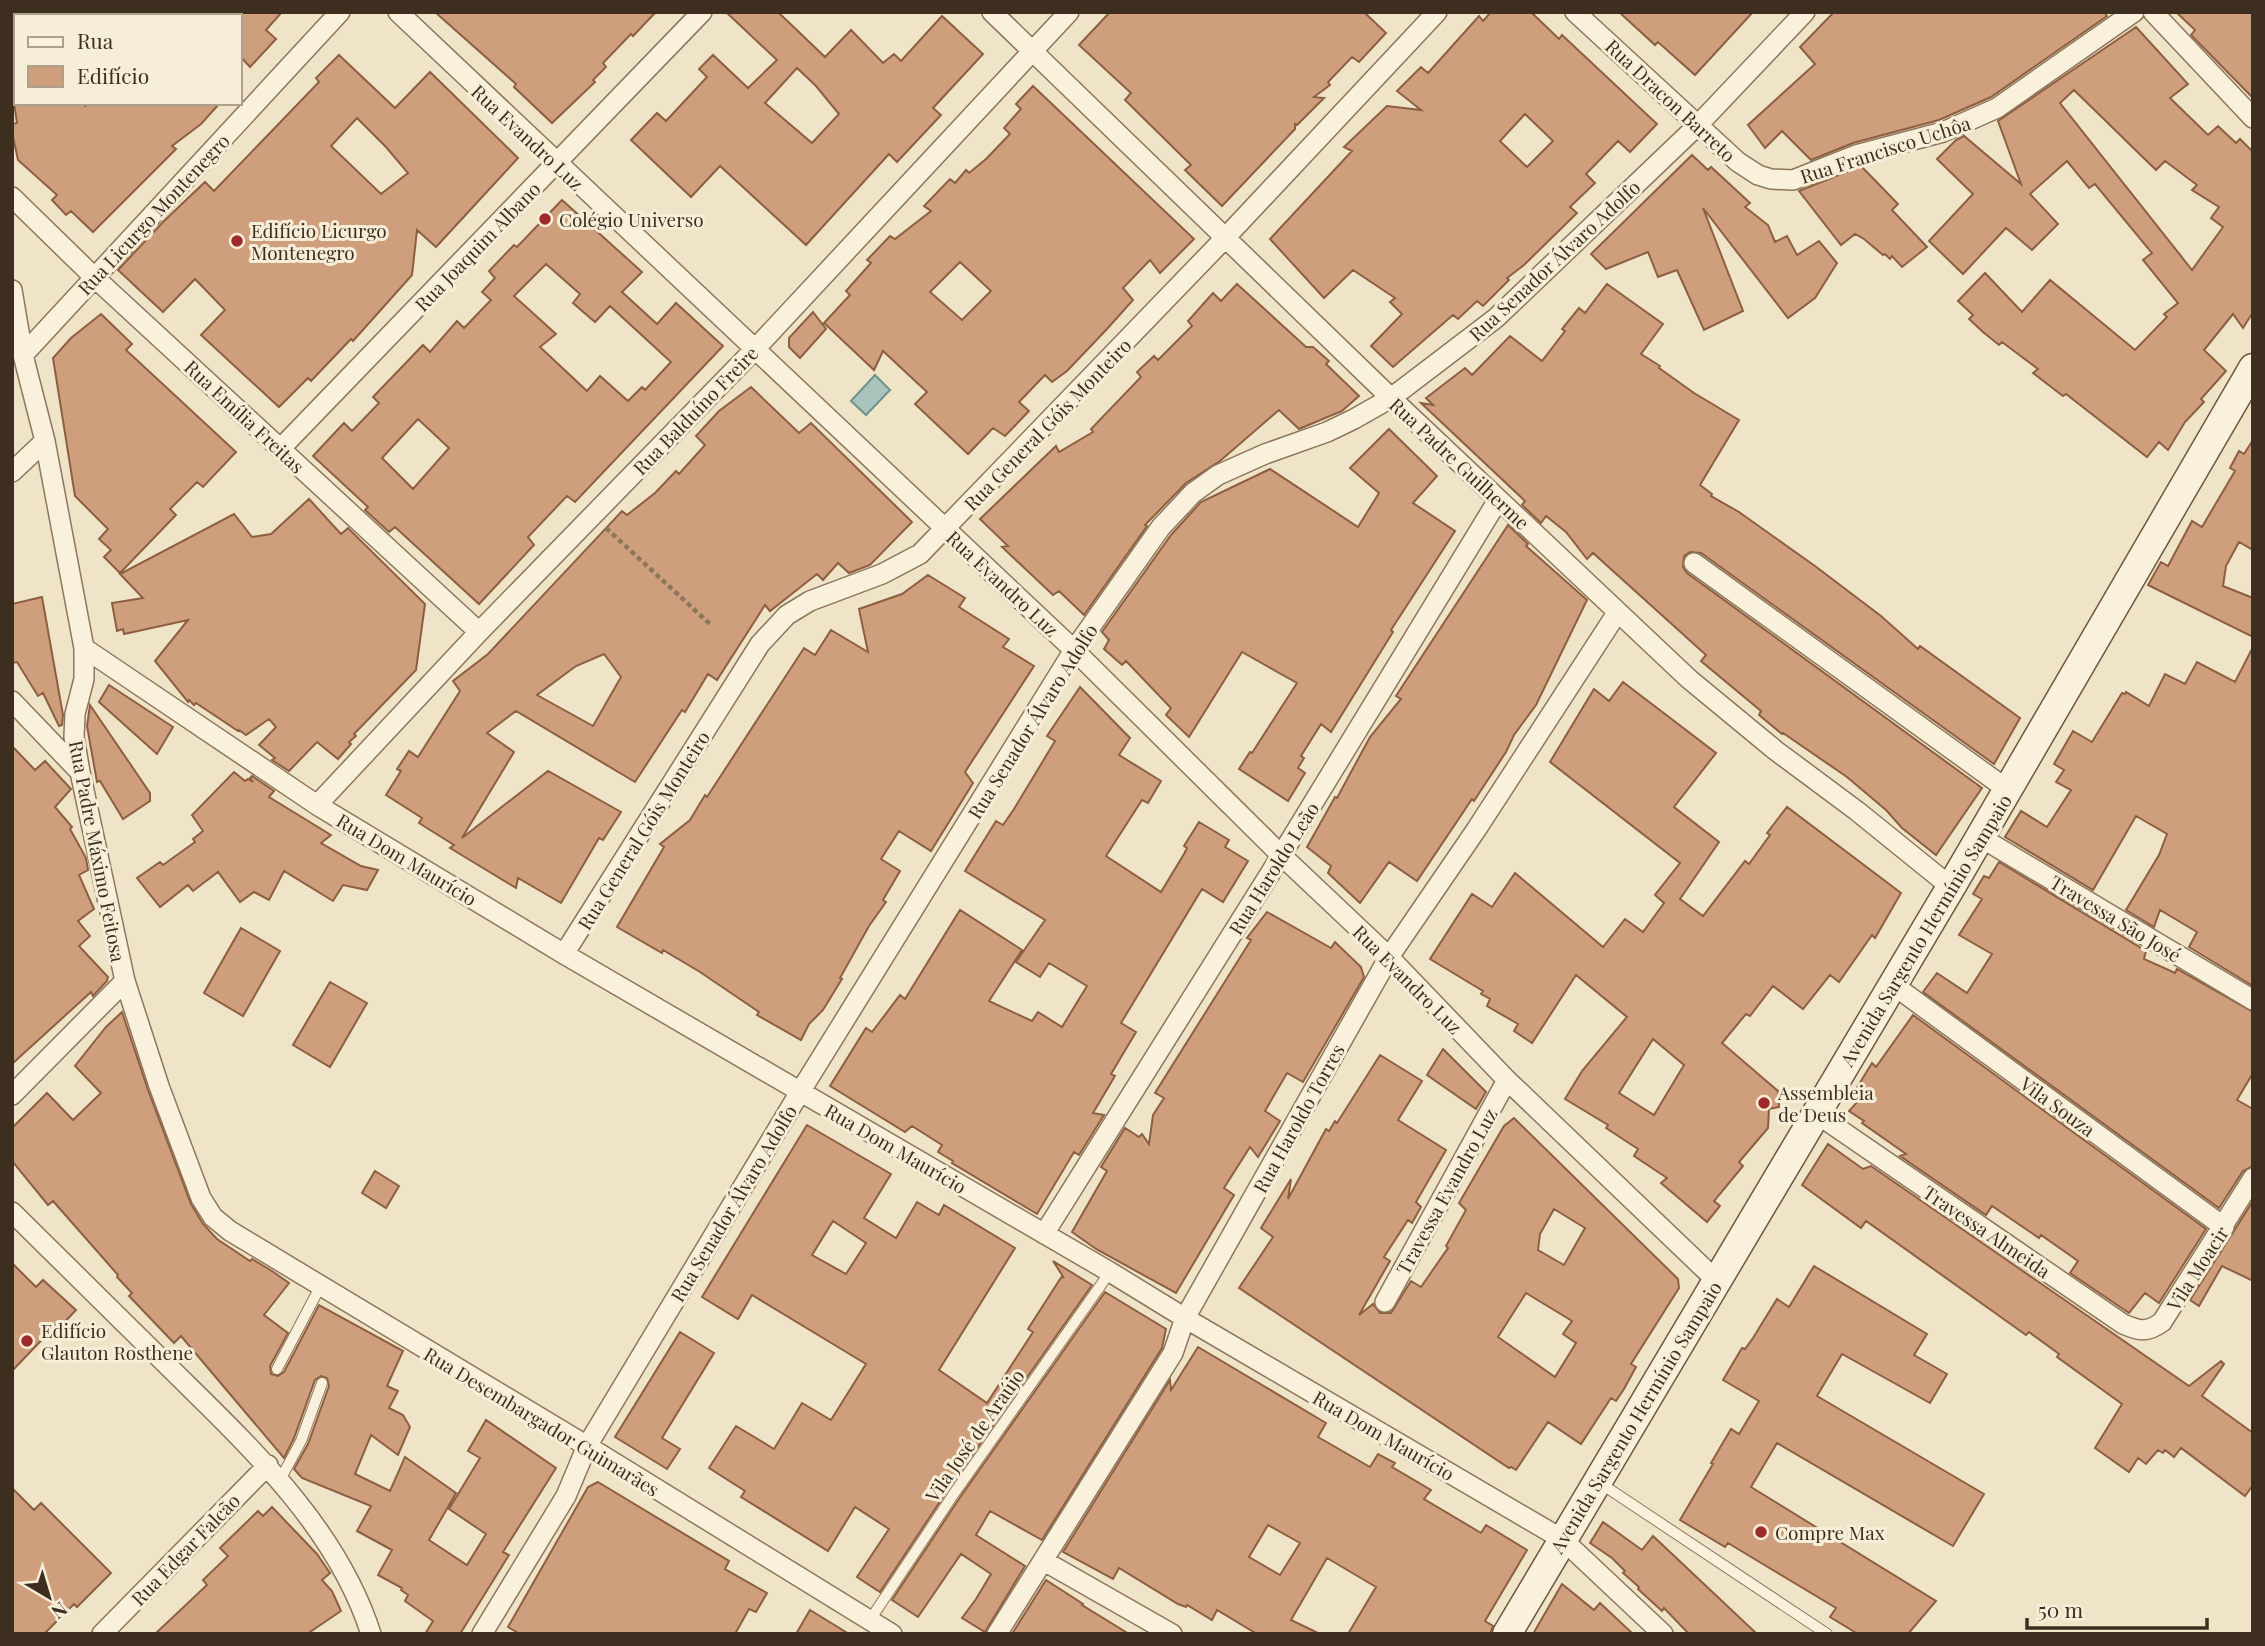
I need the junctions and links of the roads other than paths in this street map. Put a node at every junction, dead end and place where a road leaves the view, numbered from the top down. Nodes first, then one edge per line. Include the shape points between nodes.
1 (340, 12) edge
2 (398, 12) edge
3 (702, 12) edge
4 (992, 12) edge
5 (1069, 12) edge
6 (1437, 12) edge
7 (1575, 12) edge
8 (1805, 12) edge
9 (2134, 12) edge
10 (2153, 12) edge
11 (1032, 50) junction
12 (2253, 118) edge
13 (1697, 126) junction
14 (556, 164) junction
15 (1771, 179) joint
16 (12, 197) edge
17 (1226, 237) junction
18 (94, 277) junction
19 (12, 289) edge
20 (756, 348) junction
21 (23, 355) junction
22 (2253, 368) edge
23 (1391, 397) junction
24 (45, 441) junction
25 (281, 448) junction
26 (12, 472) edge
27 (1498, 499) junction
28 (946, 529) junction
29 (1694, 563) dead end
30 (1617, 613) junction
31 (479, 632) junction
32 (84, 648) junction
33 (1074, 650) junction
34 (12, 701) edge
35 (80, 772) junction
36 (2008, 790) junction
37 (317, 805) junction
38 (1980, 836) junction
39 (1281, 855) junction
40 (1951, 887) junction
41 (564, 954) junction
42 (1389, 957) junction
43 (125, 981) junction
44 (1892, 984) junction
45 (2253, 1000) edge
46 (1507, 1080) junction
47 (800, 1092) junction
48 (12, 1095) edge
49 (1817, 1114) junction
50 (2253, 1178) edge
51 (201, 1198) joint
52 (12, 1212) edge
53 (2224, 1227) junction
54 (1044, 1234) junction
55 (1110, 1272) junction
56 (1717, 1282) junction
57 (320, 1287) junction
58 (1385, 1302) dead end
59 (1185, 1318) junction
60 (2162, 1322) joint
61 (276, 1369) dead end
62 (322, 1383) dead end
63 (587, 1446) junction
64 (274, 1472) junction
65 (1597, 1481) junction
66 (1562, 1539) junction
67 (1044, 1561) junction
68 (870, 1620) junction
69 (485, 1633) edge
70 (102, 1634) edge
71 (371, 1634) edge
72 (892, 1634) edge
73 (997, 1634) edge
74 (1172, 1634) edge
75 (1507, 1634) edge
76 (1663, 1634) edge
77 (1827, 1634) edge

1 - 18 street, Rua Licurgo Montenegro
2 - 14 street, Rua Evandro Luz
3 - 14 street, Rua Joaquim Albano
4 - 11 street, Rua Padre Guilherme
5 - 11 street, Rua Balduíno Freire
6 - 17 street, Rua General Góis Monteiro
7 - 13 street, Rua Dracon Barreto
8 - 13 street, Rua Senador Álvaro Adolfo
9 - 15 street, Rua Francisco Uchôa via 1973,120 1856,155 1793,180
10 - 12 street
11 - 17 street, Rua Padre Guilherme
11 - 20 street, Rua Balduíno Freire
13 - 15 street, Rua Dracon Barreto via 1738,162
13 - 23 street, Rua Senador Álvaro Adolfo via 1496,318
14 - 20 street, Rua Evandro Luz
14 - 25 street, Rua Joaquim Albano
16 - 18 street, Rua Emília Freitas
17 - 23 street, Rua Padre Guilherme
17 - 28 street, Rua General Góis Monteiro
18 - 21 street, Rua Licurgo Montenegro
18 - 25 street, Rua Emília Freitas
19 - 21 street, Rua Padre Máximo Feitosa
20 - 28 street, Rua Evandro Luz
20 - 31 street, Rua Balduíno Freire
21 - 24 street, Rua Padre Máximo Feitosa
22 - 36 main road, Avenida Sargento Hermínio Sampaio
23 - 27 street, Rua Padre Guilherme
23 - 33 street, Rua Senador Álvaro Adolfo via 1326,432 1218,475 1193,493 1161,527
24 - 26 street
24 - 32 street, Rua Padre Máximo Feitosa
25 - 31 street, Rua Emília Freitas
27 - 30 street, Rua Padre Guilherme
27 - 39 street, Rua Haroldo Leão
28 - 33 street, Rua Evandro Luz
28 - 41 street, Rua General Góis Monteiro via 920,554 810,601 788,615 760,644
29 - 36 street
30 - 40 street, Rua Padre Guilherme via 1775,750
30 - 42 street, Rua Haroldo Torres
31 - 37 street, Rua Balduíno Freire
32 - 35 street, Rua Padre Máximo Feitosa via 84,679 75,725
32 - 37 street, Rua Dom Maurício
33 - 39 street, Rua Evandro Luz
33 - 47 street, Rua Senador Álvaro Adolfo
34 - 35 street
35 - 43 street, Rua Padre Máximo Feitosa
36 - 38 main road, Avenida Sargento Hermínio Sampaio
37 - 41 street, Rua Dom Maurício
38 - 40 main road, Avenida Sargento Hermínio Sampaio
38 - 45 street, Travessa São José
39 - 42 street, Rua Evandro Luz
39 - 54 street, Rua Haroldo Leão
40 - 44 main road, Avenida Sargento Hermínio Sampaio
41 - 47 street, Rua Dom Maurício
42 - 46 street, Rua Evandro Luz
42 - 59 street, Rua Haroldo Torres
43 - 48 street
43 - 51 street, Rua Padre Máximo Feitosa
44 - 49 main road, Avenida Sargento Hermínio Sampaio
44 - 53 street, Vila Souza
46 - 56 street, Rua Evandro Luz
46 - 58 street, Travessa Evandro Luz
47 - 54 street, Rua Dom Maurício
47 - 63 street, Rua Senador Álvaro Adolfo
49 - 56 main road, Avenida Sargento Hermínio Sampaio
49 - 60 street, Travessa Almeida via 2123,1324 2151,1330
50 - 53 street, Vila Moacir
51 - 57 street, Rua Desembargador Guimarães via 213,1217 230,1231
52 - 64 street
53 - 60 street, Vila Moacir
54 - 55 street, Rua Dom Maurício
55 - 59 street, Rua Dom Maurício
55 - 68 lane, Vila José de Araújo
56 - 65 main road, Avenida Sargento Hermínio Sampaio
57 - 61 lane
57 - 63 street, Rua Desembargador Guimarães
59 - 66 street, Rua Dom Maurício
59 - 67 street, Rua Haroldo Torres via 1172,1353
62 - 64 lane, Rua Edgar Falcão via 301,1441
63 - 68 street, Rua Desembargador Guimarães
63 - 69 street, Rua Senador Álvaro Adolfo via 566,1496
64 - 70 street, Rua Edgar Falcão
64 - 71 street via 343,1569 362,1604
65 - 66 main road, Avenida Sargento Hermínio Sampaio
65 - 77 lane
66 - 75 main road, Avenida Sargento Hermínio Sampaio
66 - 76 street, Rua Dom Maurício
67 - 73 street, Rua Haroldo Torres
67 - 74 street
68 - 72 street, Rua Desembargador Guimarães

